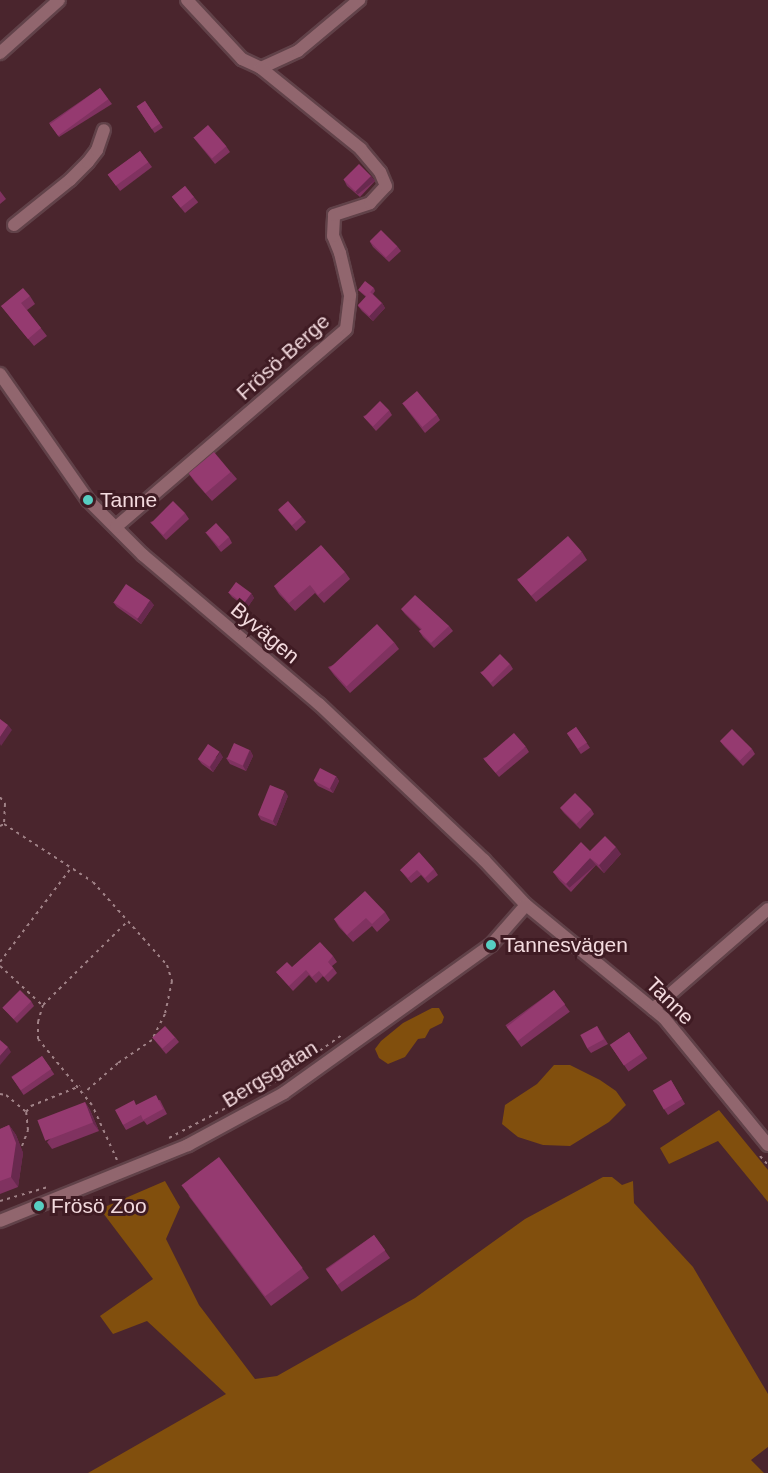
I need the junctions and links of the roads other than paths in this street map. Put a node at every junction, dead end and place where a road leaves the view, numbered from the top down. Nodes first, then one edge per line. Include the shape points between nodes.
1 (59, 0) edge
2 (187, 0) edge
3 (359, 0) edge
4 (0, 53) edge
5 (261, 68) junction
6 (104, 130) dead end
7 (14, 225) dead end
8 (0, 374) edge
9 (116, 527) junction
10 (526, 905) junction
11 (768, 909) edge
12 (653, 1009) junction
13 (768, 1145) edge
14 (0, 1221) edge

1 - 4 street
2 - 5 street via 242,59
3 - 5 street via 298,51
5 - 9 street, Frösö-Berge via 361,149 386,186 369,202 334,215 333,236 350,295 346,329
6 - 7 street via 88,162
8 - 9 street, Byvägen via 88,500
9 - 10 street, Byvägen via 143,555 319,705 484,860
10 - 12 street, Tanne
10 - 14 street, Bergsgatan via 491,945 284,1093 188,1145
11 - 12 street
12 - 13 street, Tanne

